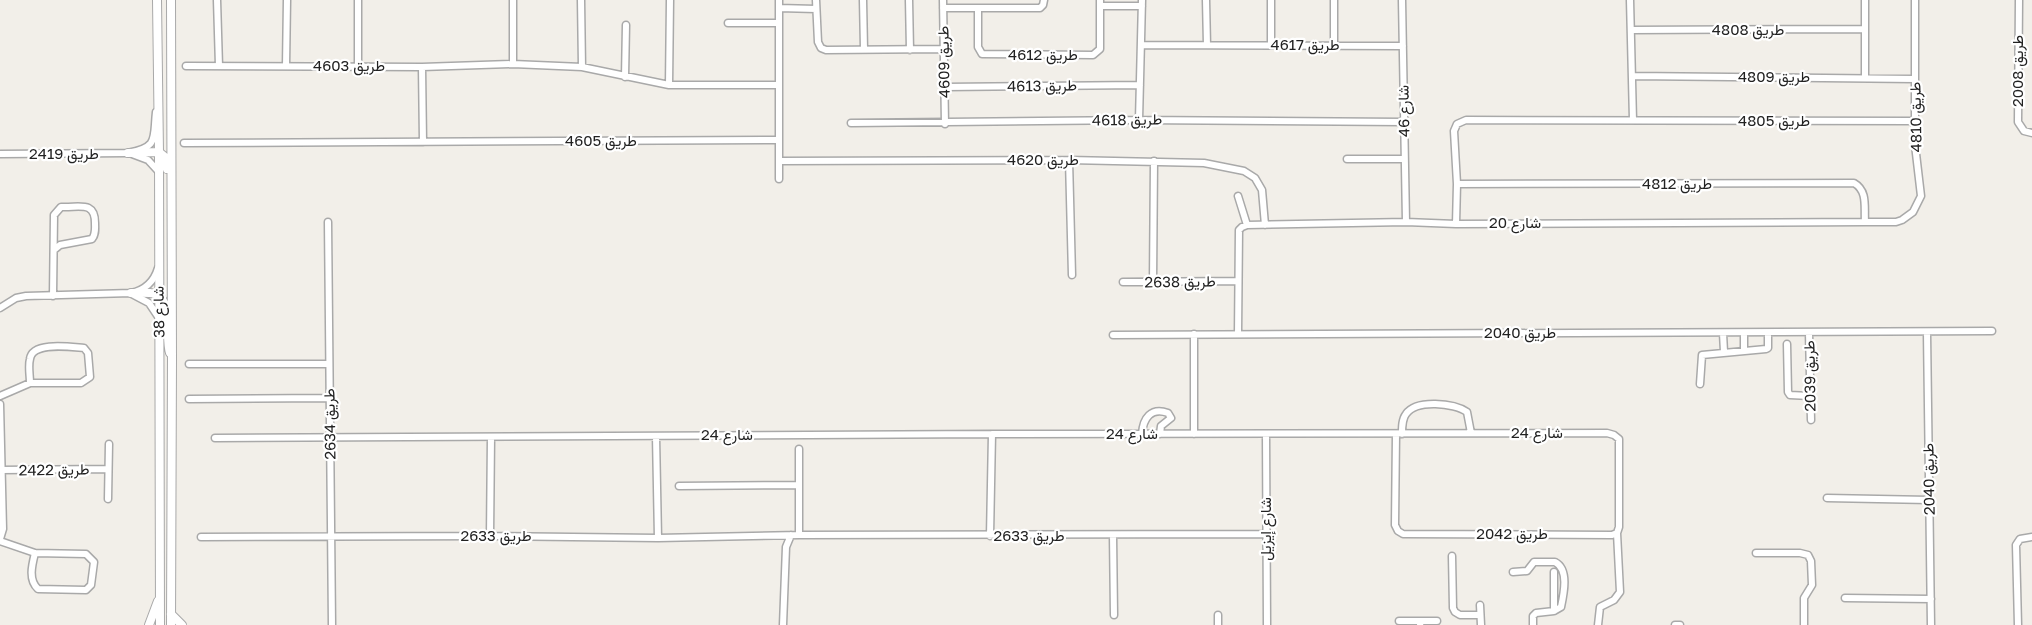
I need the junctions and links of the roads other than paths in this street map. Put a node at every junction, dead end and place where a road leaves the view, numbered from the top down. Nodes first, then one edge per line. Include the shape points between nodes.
1 (156, 0) edge
2 (170, 0) edge
3 (218, 0) edge
4 (287, 0) edge
5 (358, 0) edge
6 (513, 0) edge
7 (581, 0) edge
8 (670, 0) edge
9 (779, 0) edge
10 (816, 0) edge
11 (863, 0) edge
12 (909, 0) edge
13 (943, 0) edge
14 (1044, 0) edge
15 (1206, 0) edge
16 (1271, 0) edge
17 (1334, 0) edge
18 (1402, 0) edge
19 (1630, 0) edge
20 (1865, 0) edge
21 (1915, 0) edge
22 (2019, 0) edge
23 (1100, 3) edge
24 (1142, 3) edge
25 (780, 8) junction
26 (943, 8) junction
27 (978, 8) junction
28 (816, 9) junction
29 (728, 23) dead end
30 (780, 23) junction
31 (626, 25) dead end
32 (1865, 29) junction
33 (1631, 30) junction
34 (1141, 45) junction
35 (1207, 45) junction
36 (1271, 45) junction
37 (1334, 45) junction
38 (1403, 46) junction
39 (864, 49) junction
40 (944, 49) junction
41 (910, 50) junction
42 (513, 64) junction
43 (186, 66) dead end
44 (219, 66) junction
45 (286, 66) junction
46 (358, 66) junction
47 (422, 66) junction
48 (582, 67) junction
49 (1632, 76) junction
50 (625, 77) junction
51 (1865, 78) junction
52 (1915, 79) junction
53 (669, 85) junction
54 (779, 85) junction
55 (1140, 85) junction
56 (945, 87) junction
57 (158, 89) junction
58 (1139, 120) junction
59 (1633, 120) junction
60 (1915, 121) junction
61 (1404, 122) junction
62 (851, 123) dead end
63 (945, 124) junction
64 (2032, 132) edge
65 (779, 140) junction
66 (184, 142) dead end
67 (423, 142) junction
68 (159, 152) junction
69 (128, 153) junction
70 (0, 154) edge
71 (1347, 159) dead end
72 (1404, 159) junction
73 (1069, 160) junction
74 (779, 161) junction
75 (1154, 162) junction
76 (159, 172) junction
77 (779, 179) dead end
78 (1456, 184) junction
79 (1238, 196) dead end
80 (172, 220) junction
81 (328, 222) dead end
82 (1406, 222) junction
83 (1865, 222) junction
84 (1896, 222) joint
85 (1456, 224) junction
86 (1247, 225) junction
87 (1265, 225) junction
88 (54, 250) junction
89 (159, 267) junction
90 (1072, 274) dead end
91 (1238, 281) junction
92 (1123, 282) dead end
93 (1153, 282) junction
94 (131, 293) junction
95 (53, 296) junction
96 (159, 296) junction
97 (0, 308) edge
98 (160, 320) junction
99 (1992, 331) dead end
100 (1723, 333) junction
101 (1744, 333) junction
102 (1768, 333) junction
103 (1809, 333) junction
104 (1927, 333) junction
105 (1194, 334) junction
106 (1238, 334) junction
107 (1113, 335) dead end
108 (1787, 344) dead end
109 (1744, 350) junction
110 (1724, 352) junction
111 (172, 359) junction
112 (189, 364) dead end
113 (329, 364) junction
114 (30, 383) junction
115 (1700, 384) dead end
116 (0, 396) edge
117 (1810, 396) junction
118 (329, 398) junction
119 (189, 399) dead end
120 (0, 404) edge
121 (1811, 420) dead end
122 (1472, 433) junction
123 (992, 434) junction
124 (1142, 434) junction
125 (1160, 434) junction
126 (1194, 434) junction
127 (1266, 434) junction
128 (1399, 434) junction
129 (656, 436) junction
130 (329, 437) junction
131 (491, 437) junction
132 (215, 438) dead end
133 (109, 444) dead end
134 (799, 449) dead end
135 (107, 469) junction
136 (1, 470) edge
137 (798, 485) junction
138 (679, 486) dead end
139 (1827, 498) dead end
140 (108, 499) dead end
141 (1929, 500) junction
142 (1617, 533) junction
143 (1266, 534) junction
144 (795, 535) junction
145 (1113, 535) junction
146 (332, 536) junction
147 (490, 536) junction
148 (990, 536) junction
149 (201, 537) dead end
150 (2032, 537) edge
151 (658, 538) junction
152 (0, 540) edge
153 (36, 553) junction
154 (1756, 553) dead end
155 (1452, 556) dead end
156 (1513, 572) dead end
157 (1554, 572) dead end
158 (160, 597) junction
159 (1845, 598) dead end
160 (1931, 599) junction
161 (1480, 605) dead end
162 (1554, 611) junction
163 (171, 613) junction
164 (1114, 615) dead end
165 (1218, 615) dead end
166 (1480, 615) junction
167 (1399, 620) dead end
168 (1437, 622) dead end
169 (1420, 623) edge
170 (149, 625) edge
171 (160, 625) edge
172 (171, 625) edge
173 (182, 625) edge
174 (332, 625) edge
175 (783, 625) edge
176 (1218, 625) edge
177 (1267, 625) edge
178 (1481, 625) edge
179 (1533, 625) edge
180 (1598, 625) edge
181 (1675, 625) edge
182 (1680, 625) edge
183 (1804, 625) edge
184 (1931, 625) edge
185 (2018, 625) edge

1 - 57 street, شارع 38
2 - 80 street, شارع 38
3 - 44 street
4 - 45 street
5 - 46 street
6 - 42 street
7 - 48 street
8 - 53 street
9 - 25 street
10 - 28 street
11 - 39 street
12 - 41 street
13 - 26 street, طريق 4609
14 - 27 street via 1040,8
15 - 35 street
16 - 36 street
17 - 37 street
18 - 38 street, شارع 46
19 - 33 street
20 - 32 street
21 - 52 street, طريق 4810
22 - 64 street, طريق 2008 via 2018,122 2024,131
23 - 24 street
23 - 27 street, طريق 4612 via 1100,49 1093,55 982,54 978,50
24 - 34 street
25 - 28 street
25 - 30 street
26 - 27 street
26 - 40 street, طريق 4609
28 - 39 street via 821,48
29 - 30 street
30 - 54 street
31 - 50 street
32 - 33 street, طريق 4808
32 - 51 street
33 - 49 street
34 - 35 street, طريق 4617
34 - 55 street
35 - 36 street, طريق 4617
36 - 37 street, طريق 4617
37 - 38 street, طريق 4617
38 - 61 street, شارع 46
39 - 41 street
40 - 41 street
40 - 56 street, طريق 4609
42 - 47 street, طريق 4603
42 - 48 street, طريق 4603
43 - 44 street, طريق 4603
44 - 45 street, طريق 4603
45 - 46 street, طريق 4603
46 - 47 street, طريق 4603
47 - 67 street
48 - 50 street, طريق 4603
49 - 51 street, طريق 4809
49 - 59 street
50 - 53 street, طريق 4603
51 - 52 street, طريق 4809
52 - 60 street, طريق 4810
53 - 54 street, طريق 4603
54 - 65 street
55 - 56 street, طريق 4613
55 - 58 street
56 - 63 street, طريق 4609
57 - 68 street, شارع 38
57 - 69 street, طريق 2419 via 151,144
58 - 61 street, طريق 4618
58 - 63 street, طريق 4618
59 - 60 street, طريق 4805
59 - 78 street, طريق 4805 via 1466,120 1457,124 1454,131
60 - 84 street, طريق 4810 via 1921,196 1913,212
61 - 72 street, شارع 46
62 - 63 street, طريق 4618
65 - 67 street, طريق 4605
65 - 74 street
66 - 67 street, طريق 4605
68 - 69 street
68 - 76 street, شارع 38
68 - 80 street via 166,160
69 - 70 street, طريق 2419
69 - 76 street, طريق 2419 via 148,160
71 - 72 street
72 - 82 street, شارع 46
73 - 74 street, طريق 4620
73 - 75 street, طريق 4620
73 - 90 street
74 - 77 street
75 - 87 street, طريق 4620 via 1204,163 1250,174 1262,190
75 - 93 street
76 - 89 street, شارع 38
78 - 83 street, طريق 4812 via 1854,183 1864,194
78 - 85 street
79 - 86 street
80 - 111 street, شارع 38
81 - 113 street, طريق 2634
82 - 85 street, شارع 20
82 - 87 street, شارع 20
83 - 84 street, شارع 20
83 - 85 street, شارع 20
86 - 87 street, شارع 20
86 - 91 street via 1239,230
88 - 88 street via 56,211 64,207 93,210 95,235 92,239 60,245
88 - 95 street
89 - 94 street via 152,282
89 - 96 street, شارع 38
91 - 93 street, طريق 2638
91 - 106 street
92 - 93 street, طريق 2638
94 - 95 street
94 - 96 street
94 - 98 street via 149,303
95 - 97 street via 16,298
96 - 98 street, شارع 38
96 - 111 street via 166,307 167,341
98 - 158 street, شارع 38
99 - 104 street, طريق 2040
100 - 101 street, طريق 2040
100 - 106 street, طريق 2040
100 - 110 street
101 - 102 street, طريق 2040
101 - 109 street
102 - 103 street, طريق 2040
102 - 109 street via 1768,348
103 - 104 street, طريق 2040
103 - 117 street, طريق 2039
104 - 141 street, طريق 2040
105 - 106 street, طريق 2040
105 - 107 street, طريق 2040
105 - 126 street
108 - 117 street via 1788,392 1794,396
109 - 110 street
110 - 115 street via 1702,354
111 - 163 street, شارع 38
112 - 113 street
113 - 118 street, طريق 2634
114 - 114 street via 81,383 90,377 88,353 84,348 36,349 30,359
114 - 116 street
117 - 121 street, طريق 2039
118 - 119 street
118 - 130 street, طريق 2634
120 - 136 street, طريق 2422
122 - 128 street, شارع 24
122 - 128 street via 1467,412 1460,407 1437,404 1408,412
122 - 142 street, شارع 24 via 1614,435 1619,440
123 - 124 street, شارع 24
123 - 129 street, شارع 24
123 - 148 street
124 - 125 street, شارع 24
124 - 125 street via 1147,417 1161,411 1171,418 1161,426
125 - 126 street, شارع 24
126 - 127 street, شارع 24
127 - 128 street, شارع 24
127 - 143 street, شارع إيزيل
128 - 142 street, طريق 2042 via 1396,525 1403,534
129 - 131 street, شارع 24
129 - 151 street
130 - 131 street, شارع 24
130 - 132 street, شارع 24
130 - 146 street, طريق 2634
131 - 147 street
133 - 135 street
134 - 137 street
135 - 136 street, طريق 2422
135 - 140 street
136 - 152 street, طريق 2422 via 3,529
137 - 138 street
137 - 144 street
139 - 141 street
141 - 160 street, طريق 2040
142 - 180 street via 1620,592 1600,608
143 - 145 street, طريق 2633
143 - 177 street, شارع إيزيل
144 - 148 street, طريق 2633
144 - 151 street, طريق 2633
144 - 175 street via 786,548
145 - 148 street, طريق 2633
145 - 164 street
146 - 147 street, طريق 2633
146 - 149 street, طريق 2633
146 - 174 street, طريق 2634
147 - 151 street, طريق 2633
150 - 185 street via 2020,539 2016,545
152 - 153 street, طريق 2422
153 - 153 street, طريق 2422 via 86,554 94,562 91,585 86,590 38,589 32,578
154 - 183 street via 1808,555 1812,584 1804,598
155 - 166 street via 1453,608 1460,614
156 - 162 street via 1528,571 1534,562 1560,564 1564,575 1562,602 1559,610
157 - 162 street
158 - 170 street
158 - 171 street, شارع 38
159 - 160 street
160 - 184 street, طريق 2040
161 - 166 street
162 - 179 street via 1536,613
163 - 172 street, شارع 38
163 - 173 street
165 - 176 street
166 - 178 street
167 - 169 street
168 - 169 street
181 - 182 street

